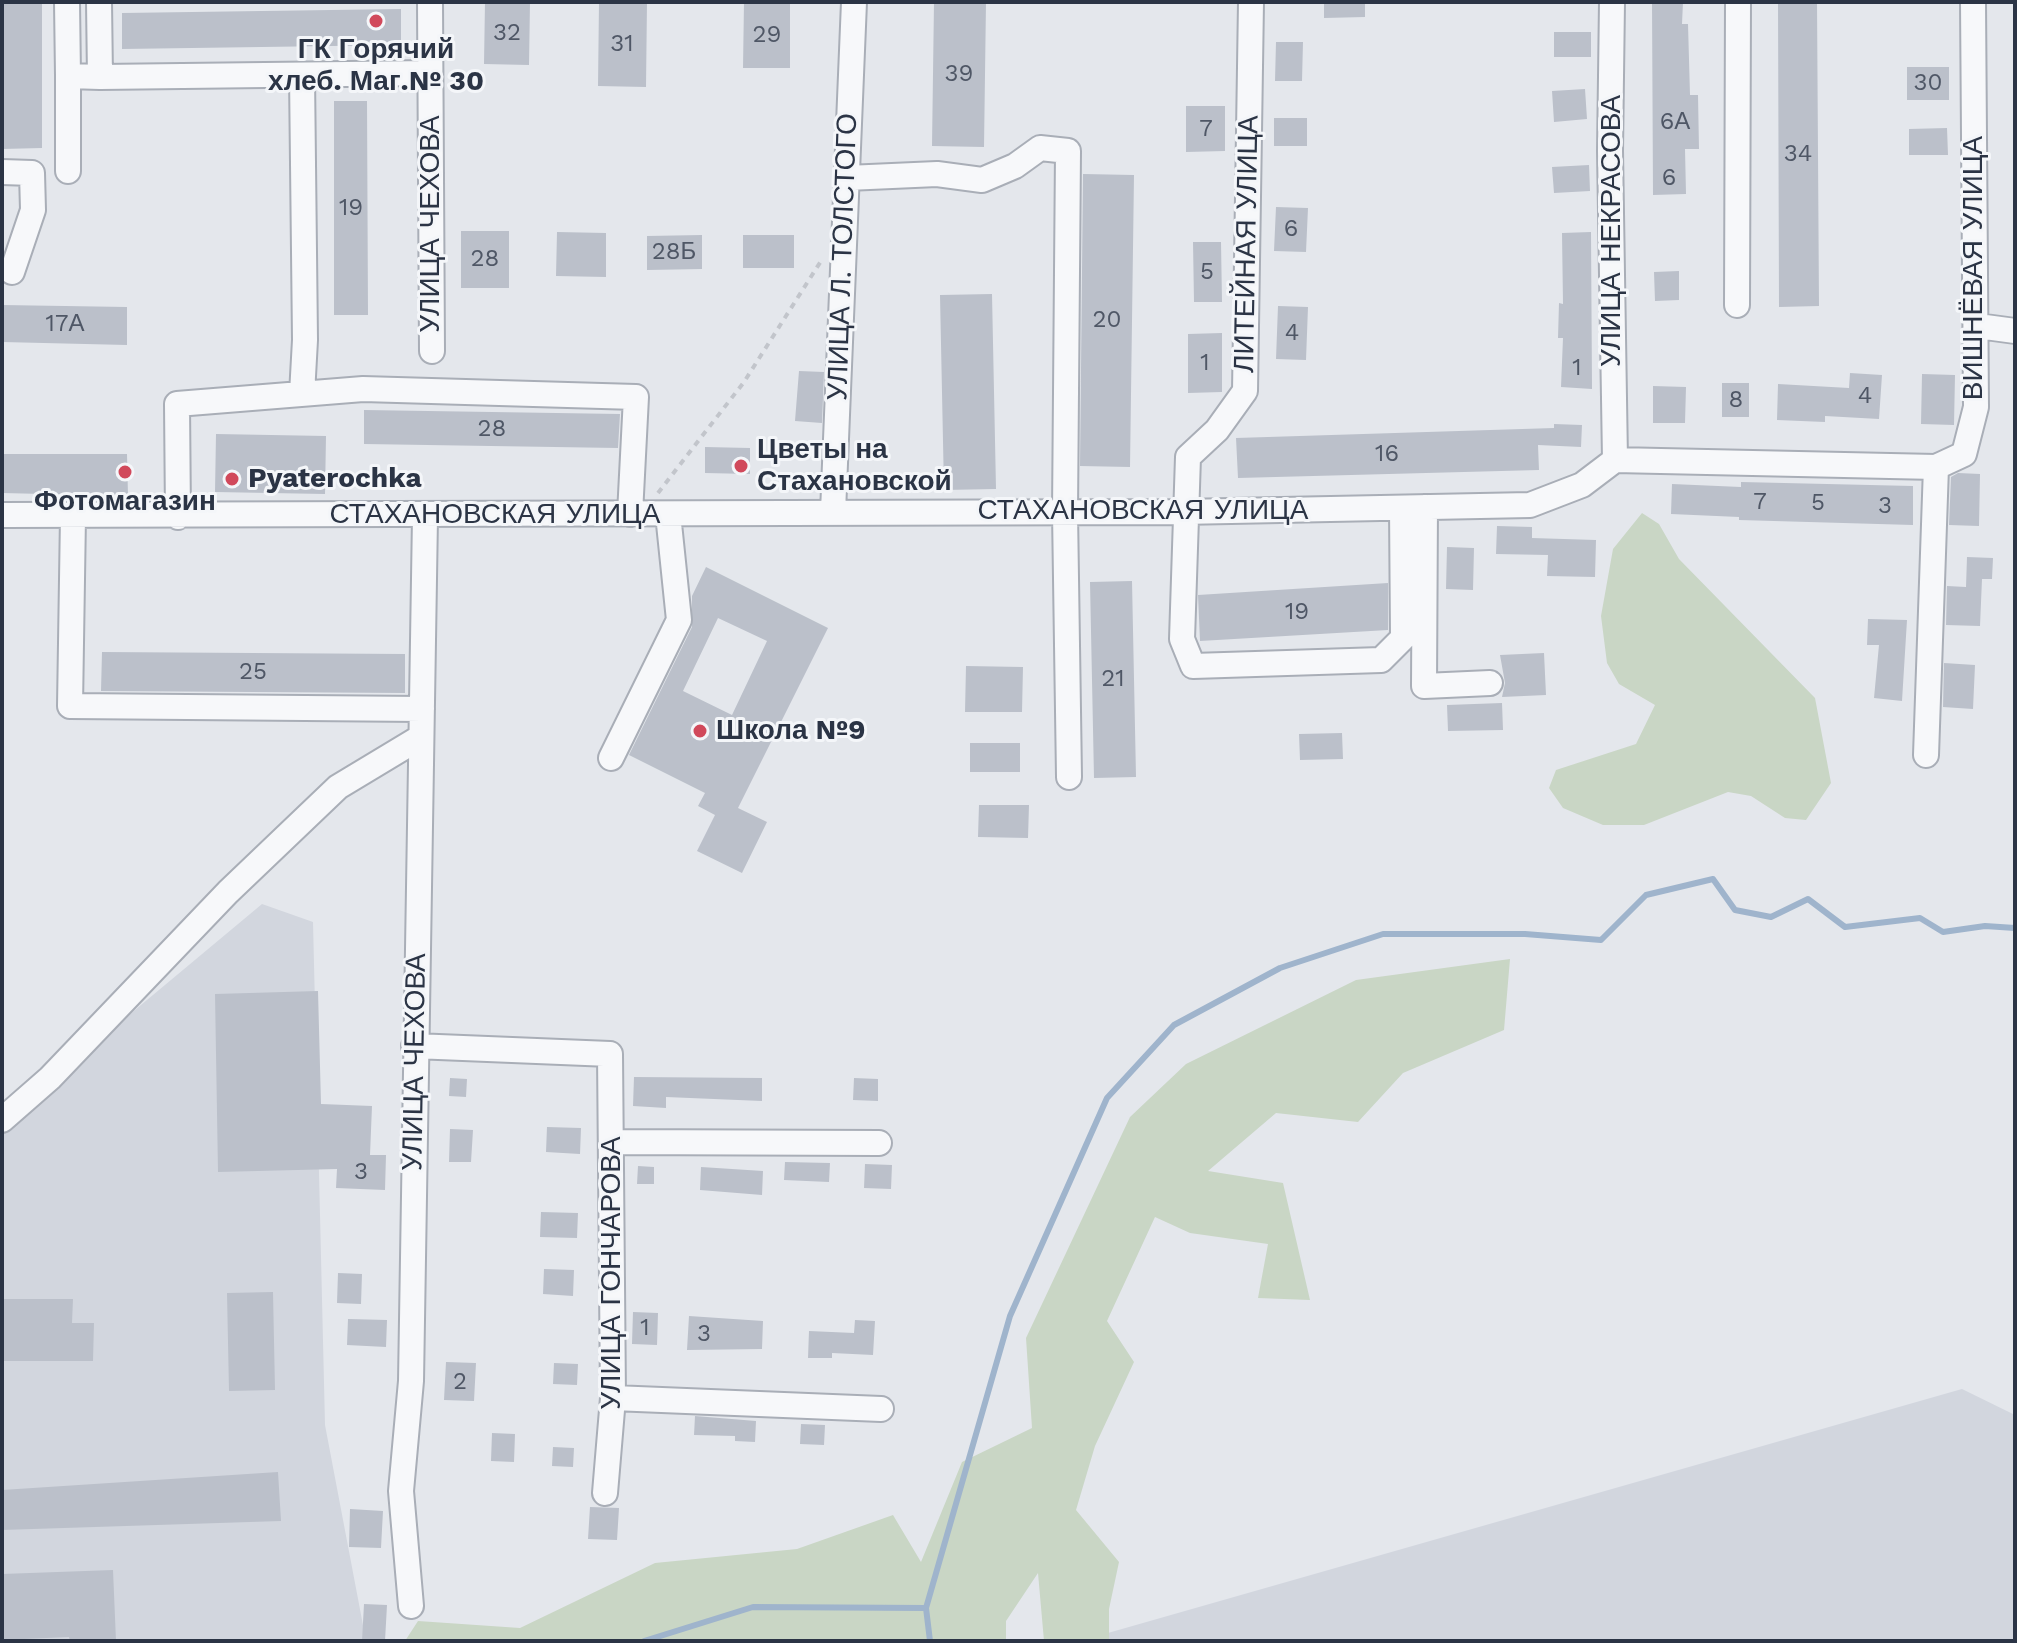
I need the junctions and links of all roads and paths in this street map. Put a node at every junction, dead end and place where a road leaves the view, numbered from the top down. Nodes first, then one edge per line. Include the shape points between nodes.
1 (67, 2) edge
2 (99, 2) edge
3 (430, 2) edge
4 (854, 2) edge
5 (1251, 2) edge
6 (1612, 2) edge
7 (1738, 2) edge
8 (1973, 2) edge
9 (430, 73) junction
10 (302, 75) junction
11 (68, 76) junction
12 (100, 77) junction
13 (68, 171) dead end
14 (2, 172) edge
15 (847, 178) junction
16 (827, 250) dead end
17 (12, 272) dead end
18 (1737, 305) dead end
19 (1978, 326) junction
20 (2015, 331) edge
21 (432, 351) dead end
22 (302, 394) junction
23 (1615, 460) junction
24 (1936, 467) junction
25 (662, 504) junction
26 (1413, 508) junction
27 (833, 512) junction
28 (1065, 512) junction
29 (1185, 512) junction
30 (630, 514) junction
31 (2, 515) edge
32 (73, 516) junction
33 (178, 517) junction
34 (425, 517) junction
35 (1490, 683) dead end
36 (422, 709) junction
37 (421, 737) junction
38 (1926, 755) dead end
39 (611, 758) dead end
40 (1069, 777) dead end
41 (414, 1046) junction
42 (2, 1120) edge
43 (613, 1142) junction
44 (879, 1143) dead end
45 (613, 1398) junction
46 (881, 1409) dead end
47 (605, 1493) dead end
48 (411, 1606) dead end

1 - 11 street
2 - 12 street
3 - 9 street, УЛИЦА ЧЕХОВА
4 - 15 street, УЛИЦА Л. ТОЛСТОГО
5 - 29 street, ЛИТЕЙНАЯ УЛИЦА via 1245,391 1217,430 1188,457
6 - 23 street, УЛИЦА НЕКРАСОВА
7 - 18 street
8 - 19 street, ВИШНЁВАЯ УЛИЦА
9 - 10 street
9 - 21 street, УЛИЦА ЧЕХОВА
10 - 12 street
10 - 22 street
11 - 12 street
11 - 13 street
14 - 17 street via 32,173 33,210
15 - 27 street, УЛИЦА Л. ТОЛСТОГО
15 - 28 street via 937,174 982,180 1040,148 1068,151
16 - 25 path
19 - 20 street
19 - 24 street, ВИШНЁВАЯ УЛИЦА via 1976,407 1964,454
22 - 30 street via 363,389 636,397
22 - 33 street via 177,404
23 - 24 street
23 - 26 street, СТАХАНОВСКАЯ УЛИЦА via 1582,485 1530,505
24 - 38 street
25 - 27 street, СТАХАНОВСКАЯ УЛИЦА
25 - 30 street, СТАХАНОВСКАЯ УЛИЦА
25 - 39 street via 679,620
26 - 29 street, СТАХАНОВСКАЯ УЛИЦА
26 - 29 street, ЛИТЕЙНАЯ УЛИЦА via 1403,638 1381,660 1193,666 1182,639
26 - 35 street via 1424,686
27 - 28 street, СТАХАНОВСКАЯ УЛИЦА
28 - 29 street, СТАХАНОВСКАЯ УЛИЦА
28 - 40 street
30 - 34 street, СТАХАНОВСКАЯ УЛИЦА
31 - 32 street, СТАХАНОВСКАЯ УЛИЦА
32 - 33 street, СТАХАНОВСКАЯ УЛИЦА
32 - 36 street via 70,706
33 - 34 street, СТАХАНОВСКАЯ УЛИЦА
34 - 36 street, УЛИЦА ЧЕХОВА
36 - 37 street, УЛИЦА ЧЕХОВА
37 - 41 street, УЛИЦА ЧЕХОВА
37 - 42 street via 338,787
41 - 43 street, УЛИЦА ГОНЧАРОВА via 610,1054
41 - 48 street, УЛИЦА ЧЕХОВА via 411,1381 401,1491
43 - 44 street
43 - 45 street, УЛИЦА ГОНЧАРОВА
45 - 46 street
45 - 47 street, УЛИЦА ГОНЧАРОВА

